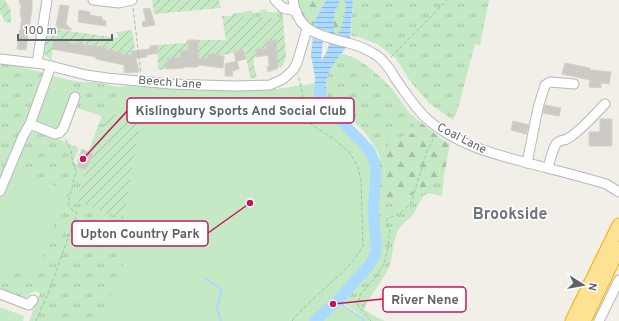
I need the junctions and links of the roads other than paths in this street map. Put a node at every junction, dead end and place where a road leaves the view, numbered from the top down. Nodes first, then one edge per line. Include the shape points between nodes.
1 (47, 0) edge
2 (93, 0) edge
3 (275, 0) edge
4 (293, 0) edge
5 (132, 2) edge
6 (296, 11) junction
7 (310, 30) junction
8 (0, 59) edge
9 (38, 63) junction
10 (50, 66) junction
11 (574, 84) dead end
12 (75, 97) dead end
13 (605, 104) dead end
14 (30, 124) junction
15 (527, 163) junction
16 (548, 168) junction
17 (619, 183) edge
18 (606, 184) junction
19 (0, 191) edge
20 (619, 192) edge
21 (619, 225) edge
22 (619, 248) edge
23 (619, 280) edge
24 (0, 294) edge
25 (33, 300) dead end
26 (572, 321) edge
27 (584, 321) edge
28 (599, 321) edge

1 - 9 street
2 - 5 street via 113,6
3 - 6 street via 283,8
4 - 6 street
6 - 7 street
7 - 10 street, Beech Lane via 293,70 283,79 270,85 170,84 87,75
7 - 15 street, Coal Lane via 375,55 384,62 415,106 440,130 497,155
8 - 9 street, Beech Lane
9 - 10 street, Beech Lane
10 - 14 street
11 - 15 street via 550,82 545,86
12 - 14 street via 59,133 55,134
13 - 16 street via 576,132 567,139 557,142
14 - 19 street
15 - 16 street, Coal Lane
16 - 18 street, Coal Lane
17 - 18 street, Coal Lane
18 - 20 street, Coal Lane
21 - 26 highway
22 - 27 highway
23 - 28 street
24 - 25 street via 29,305

